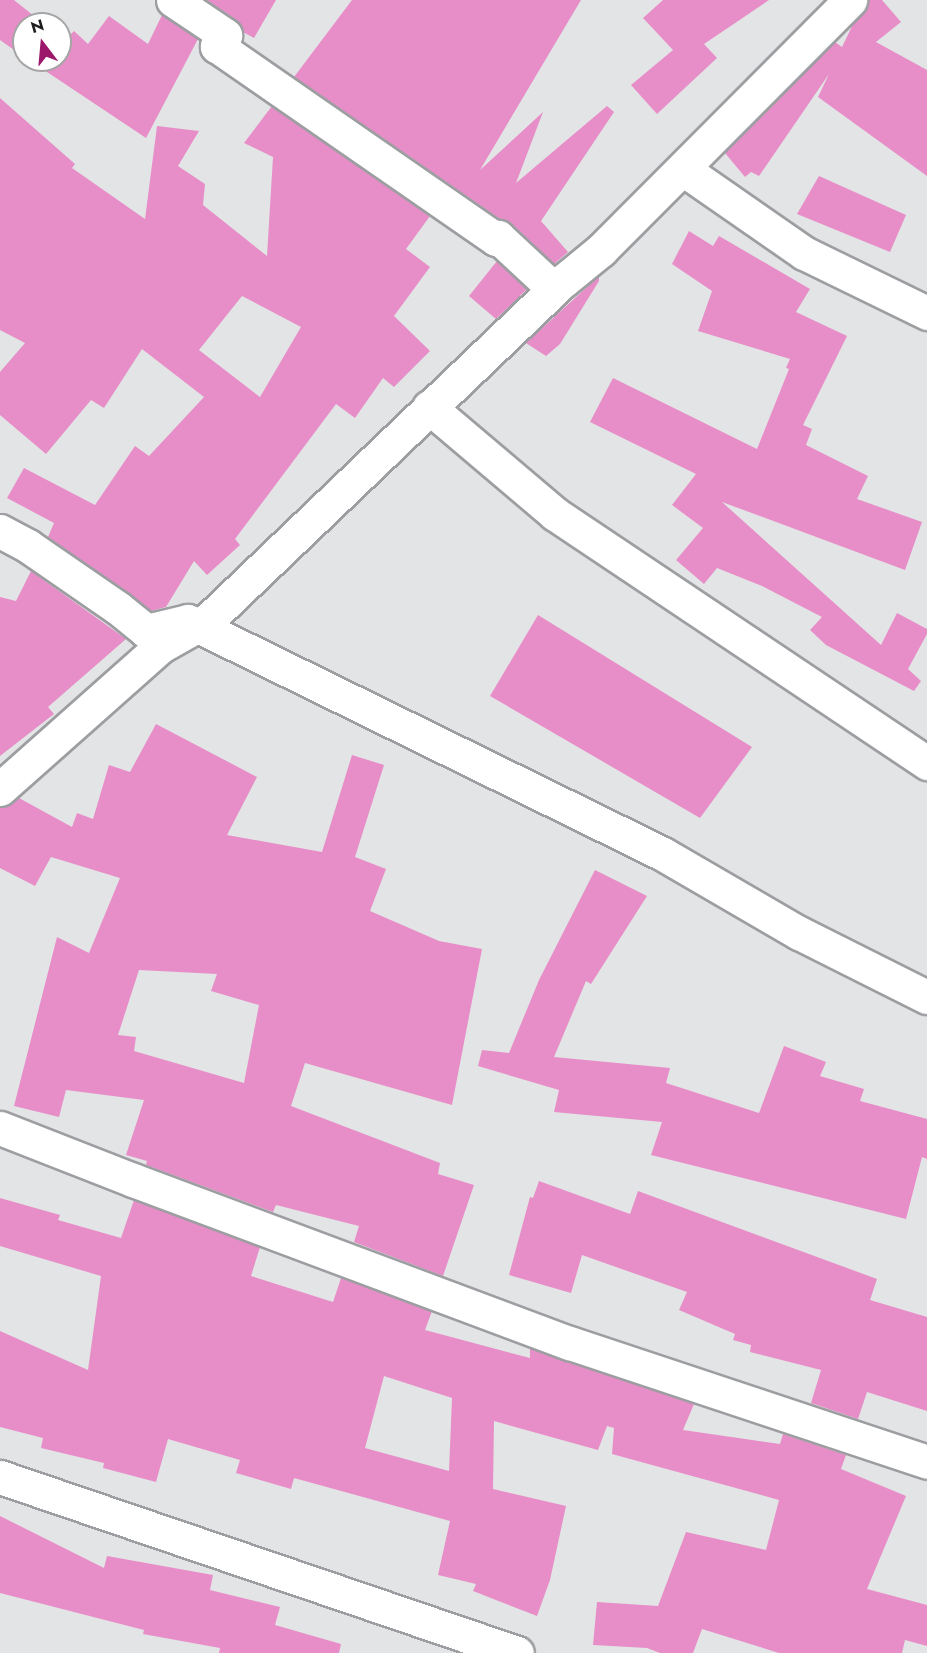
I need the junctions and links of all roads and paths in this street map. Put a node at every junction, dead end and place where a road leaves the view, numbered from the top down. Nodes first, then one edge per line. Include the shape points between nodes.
1 (173, 0) edge
2 (850, 0) edge
3 (683, 169) junction
4 (554, 289) junction
5 (927, 313) edge
6 (429, 407) junction
7 (0, 531) edge
8 (197, 626) junction
9 (927, 763) edge
10 (0, 789) edge
11 (927, 997) edge
12 (0, 1128) edge
13 (927, 1462) edge
14 (0, 1477) edge
15 (517, 1653) edge

1 - 4 street via 225,35 216,46 498,237
2 - 3 street
3 - 4 street via 601,250
3 - 5 street via 804,253
4 - 6 street
6 - 8 street via 209,619
6 - 9 street via 555,514
7 - 8 street via 118,608 146,632 188,621
8 - 10 street via 161,646
8 - 11 street via 663,854 799,933
12 - 13 street via 570,1343
14 - 15 street

